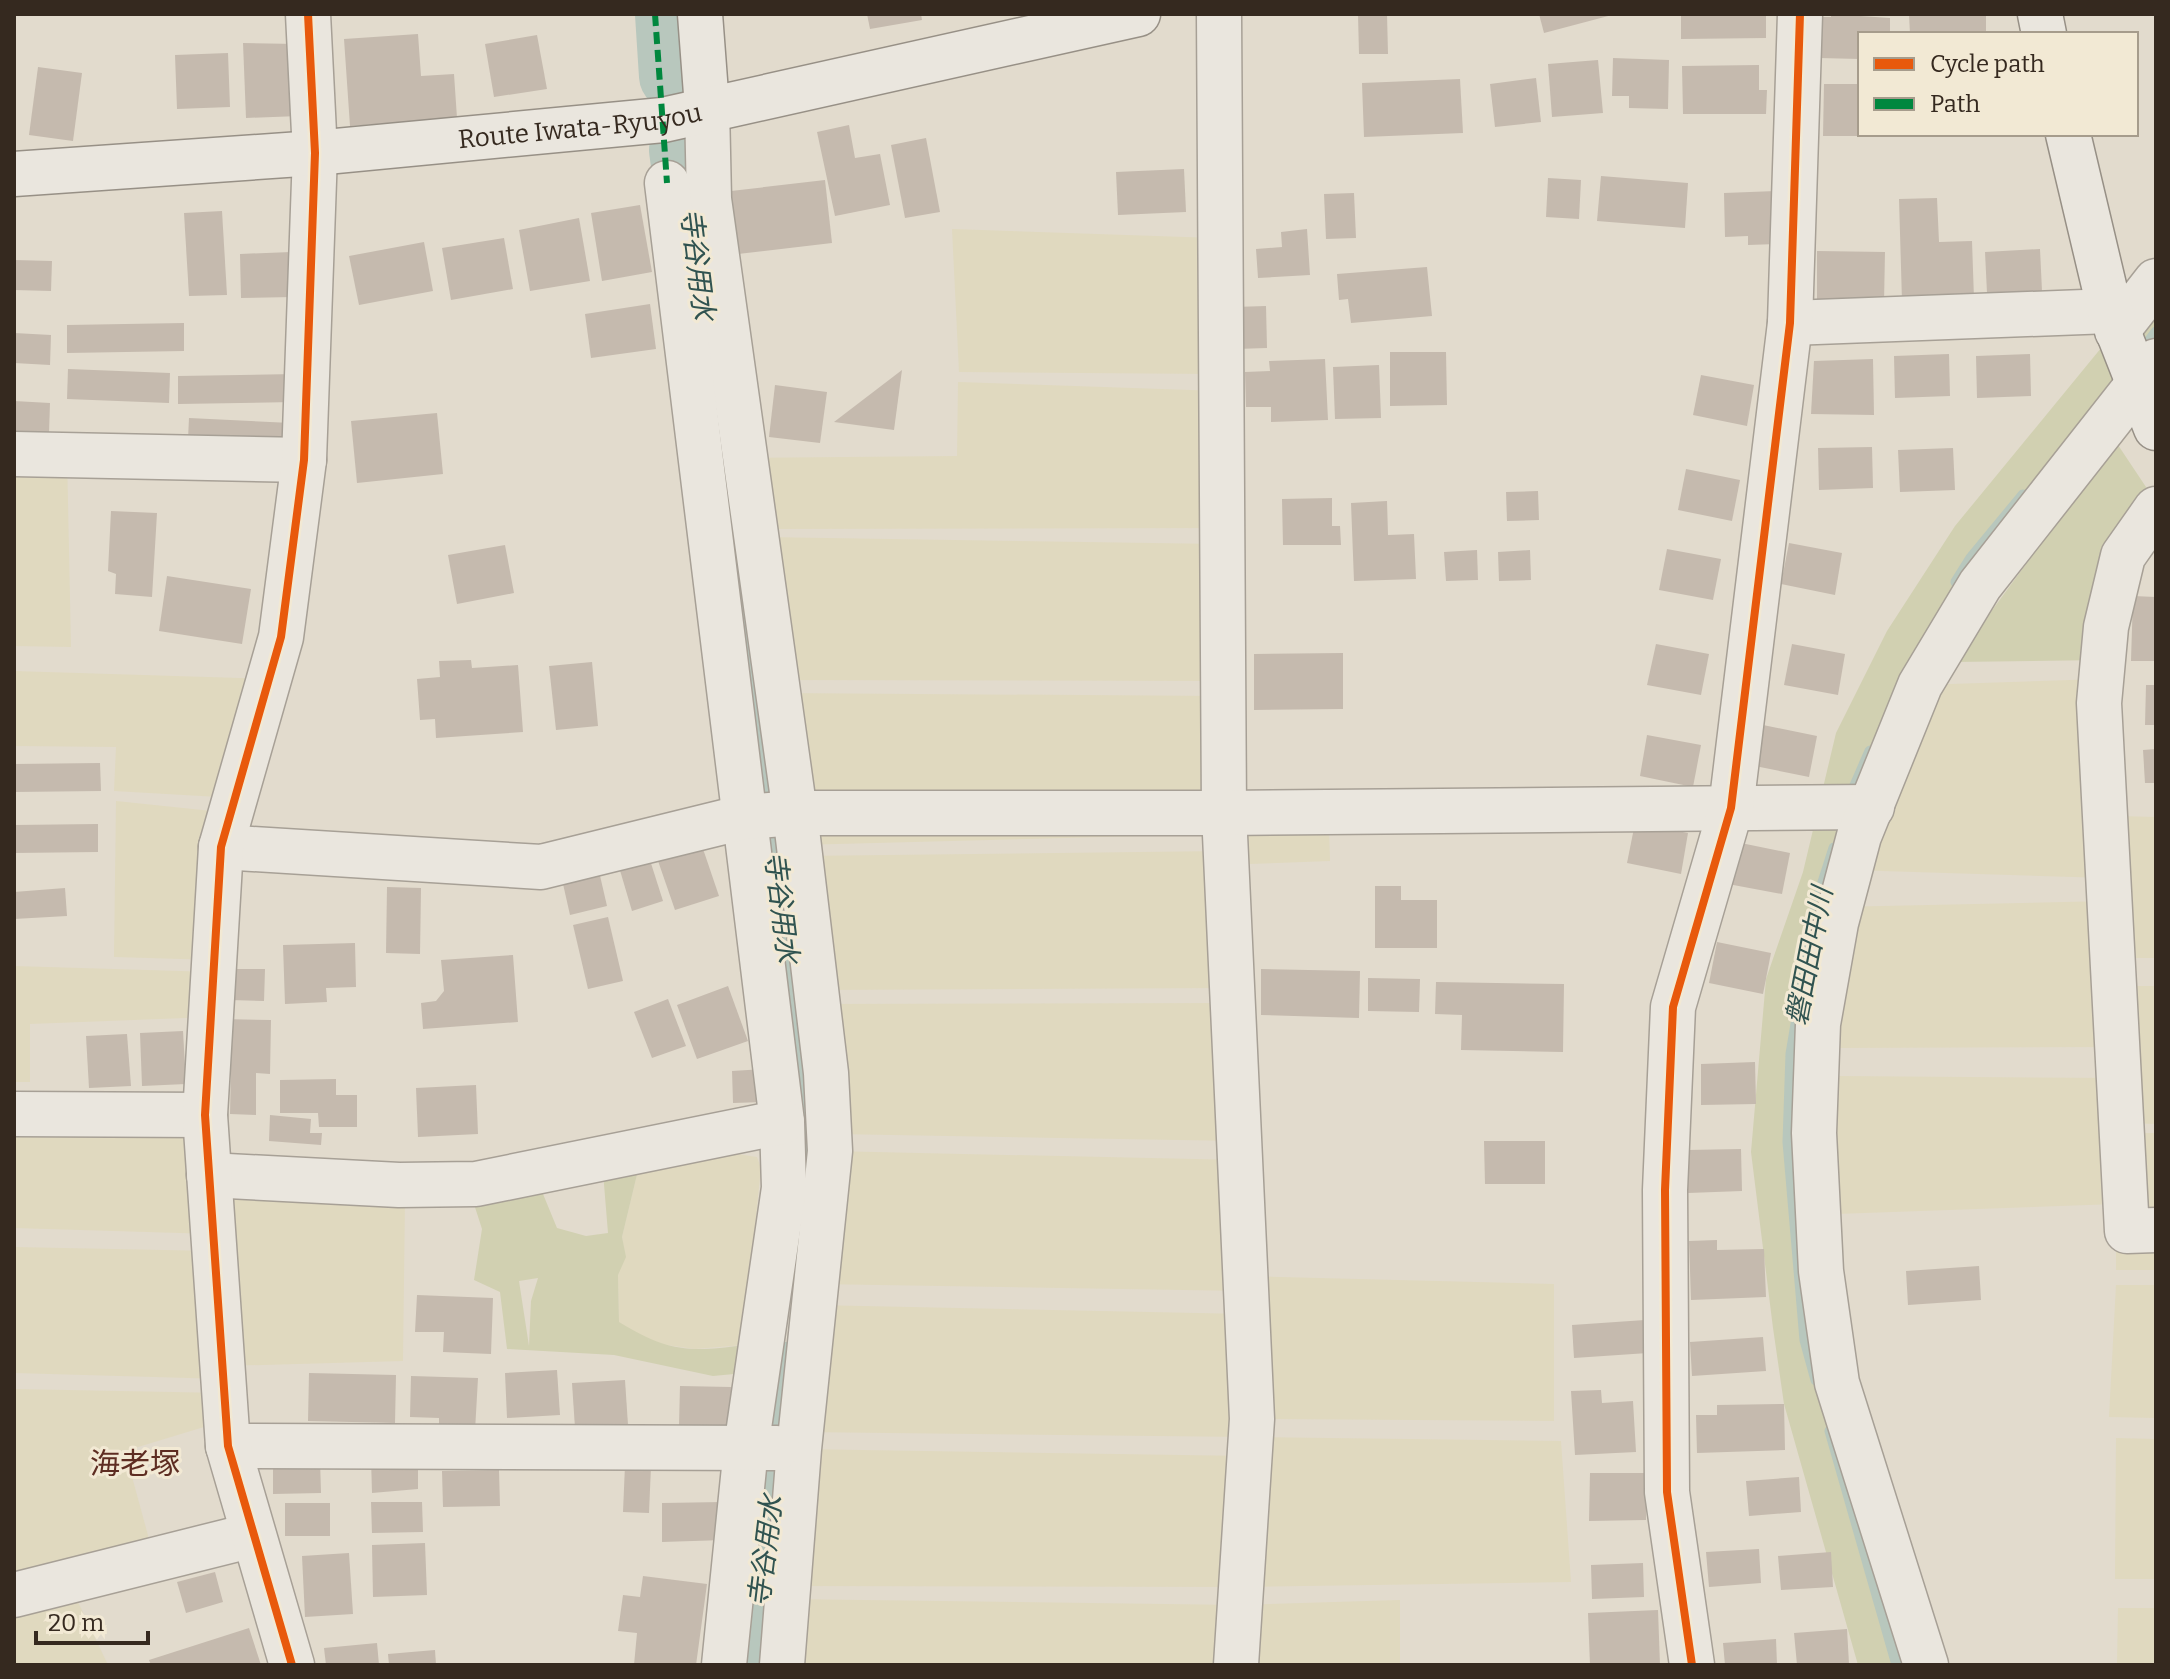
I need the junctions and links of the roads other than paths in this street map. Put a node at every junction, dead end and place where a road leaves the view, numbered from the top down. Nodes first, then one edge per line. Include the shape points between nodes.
1 (308, 14) edge
2 (700, 14) edge
3 (1138, 14) edge
4 (1219, 14) edge
5 (1800, 14) edge
6 (707, 107) junction
7 (2069, 136) edge
8 (315, 153) junction
9 (14, 174) edge
10 (667, 183) dead end
11 (2156, 281) edge
12 (1790, 323) junction
13 (2129, 351) edge
14 (2156, 428) edge
15 (14, 454) edge
16 (304, 460) junction
17 (2156, 509) edge
18 (1872, 807) junction
19 (1731, 808) junction
20 (795, 813) junction
21 (1224, 813) junction
22 (744, 817) junction
23 (221, 847) junction
24 (14, 1114) edge
25 (205, 1115) junction
26 (782, 1122) junction
27 (209, 1175) junction
28 (2156, 1230) edge
29 (228, 1446) junction
30 (746, 1448) junction
31 (799, 1449) junction
32 (253, 1535) junction
33 (14, 1595) edge
34 (292, 1665) edge
35 (724, 1665) edge
36 (782, 1665) edge
37 (1236, 1665) edge
38 (1692, 1665) edge
39 (1926, 1665) edge

1 - 8 street
2 - 6 street
3 - 6 street, Route Iwata-Ryuyou
4 - 21 street
5 - 12 street
6 - 8 street, Route Iwata-Ryuyou via 663,120 573,131
6 - 20 street via 709,199
7 - 13 street
8 - 9 street, Route Iwata-Ryuyou
8 - 16 street
10 - 22 street
11 - 13 street
12 - 13 street
12 - 19 street
13 - 14 street
13 - 18 street via 1920,685
15 - 16 street
16 - 23 street via 281,637
17 - 28 street via 2123,556 2106,627 2099,703 2127,1231
18 - 19 street
18 - 39 street via 1836,923 1818,1024 1814,1133 1821,1271 1837,1383
19 - 21 street
19 - 38 street via 1673,1007 1665,1190 1667,1492
20 - 21 street
20 - 22 street
20 - 31 street via 826,1073 830,1151
21 - 37 street via 1252,1419
22 - 23 street via 541,867
22 - 26 street
23 - 25 street
24 - 25 street
25 - 27 street
26 - 27 street via 476,1184
26 - 30 street via 784,1188
27 - 29 street
29 - 30 street
29 - 32 street
30 - 31 street
30 - 35 street
31 - 36 street
32 - 33 street
32 - 34 street

